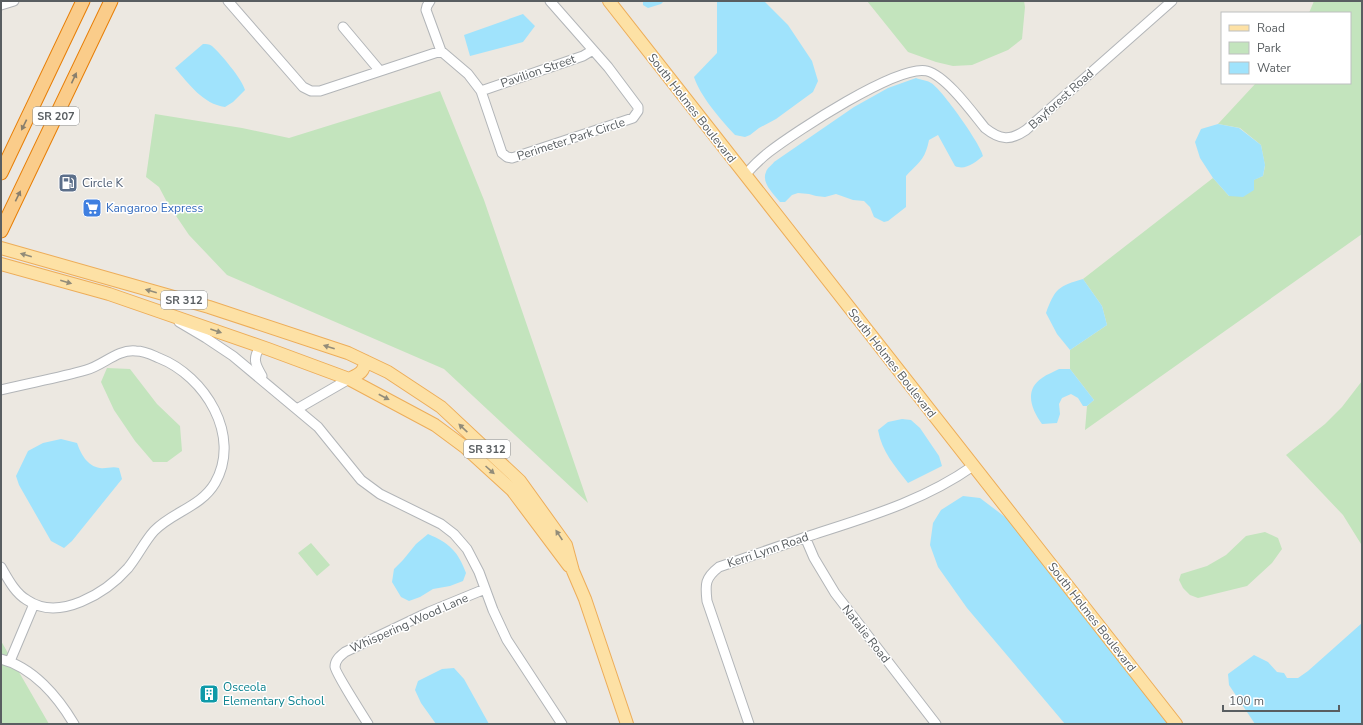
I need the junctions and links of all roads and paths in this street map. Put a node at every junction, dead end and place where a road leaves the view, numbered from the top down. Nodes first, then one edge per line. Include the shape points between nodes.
1 (14, 1) edge
2 (83, 1) edge
3 (111, 1) edge
4 (228, 1) edge
5 (430, 1) edge
6 (550, 1) edge
7 (609, 1) edge
8 (1172, 1) edge
9 (1, 5) edge
10 (342, 27) dead end
11 (593, 50) junction
12 (440, 51) junction
13 (380, 71) junction
14 (481, 90) junction
15 (1, 173) edge
16 (744, 175) junction
17 (1, 231) edge
18 (1, 248) edge
19 (1, 264) edge
20 (158, 311) junction
21 (261, 346) junction
22 (365, 361) junction
23 (349, 379) junction
24 (265, 382) junction
25 (1, 390) edge
26 (297, 409) junction
27 (973, 466) junction
28 (806, 537) junction
29 (1, 567) edge
30 (573, 571) junction
31 (485, 588) junction
32 (34, 604) junction
33 (5, 660) edge
34 (74, 724) edge
35 (368, 724) edge
36 (562, 724) edge
37 (627, 724) edge
38 (749, 724) edge
39 (936, 724) edge
40 (1176, 724) edge

1 - 9 street
2 -> 15 highway, SR 207
17 -> 3 highway, SR 207
4 - 13 street via 303,87 311,91 320,91
5 - 12 street via 426,10
6 - 11 street, Perimeter Park Circle
7 - 16 main road, South Holmes Boulevard
8 - 16 street, Bayforest Road via 1019,134 1004,138 991,133 940,77 927,71 913,71 885,82 821,117 768,152
10 - 13 street
11 - 14 street, Pavilion Street via 583,56
11 - 14 street, Perimeter Park Circle via 638,107 634,118 507,158 502,153
12 - 13 street
12 - 14 street, Perimeter Park Circle via 468,74
16 - 27 main road, South Holmes Boulevard
22 -> 18 main road, SR 312 via 209,307
19 -> 20 main road, SR 312 via 109,294
20 -> 21 main road, SR 312
20 - 24 street via 222,348
21 - 23 main road, SR 312
21 - 24 street via 256,352 256,366
22 - 23 main road via 362,372
30 -> 22 main road, SR 312 via 566,545 520,481 441,407 388,372
23 - 26 street
23 -> 30 main road, SR 312 via 436,425 466,448 512,490
24 - 26 street
25 - 32 street via 88,370 124,352 136,350 173,364 194,380 214,406 222,431 224,454 215,484 200,501 172,516 154,531 116,580 92,597 67,606 46,608
26 - 31 street via 318,427 362,480 380,494 441,524 454,534 467,549
27 - 28 street, Kerri Lynn Road via 955,479 898,507
27 - 40 main road, South Holmes Boulevard
28 - 38 street, Kerri Lynn Road via 719,567 712,572 706,583 710,613
28 - 39 street, Natalie Road via 814,558 835,593
29 - 32 street via 19,594
30 - 37 main road, SR 312 via 590,613
31 - 35 street, Whispering Wood Lane via 352,648 337,659 335,671
31 - 36 street via 508,640
32 - 33 street
33 - 34 street via 45,686

